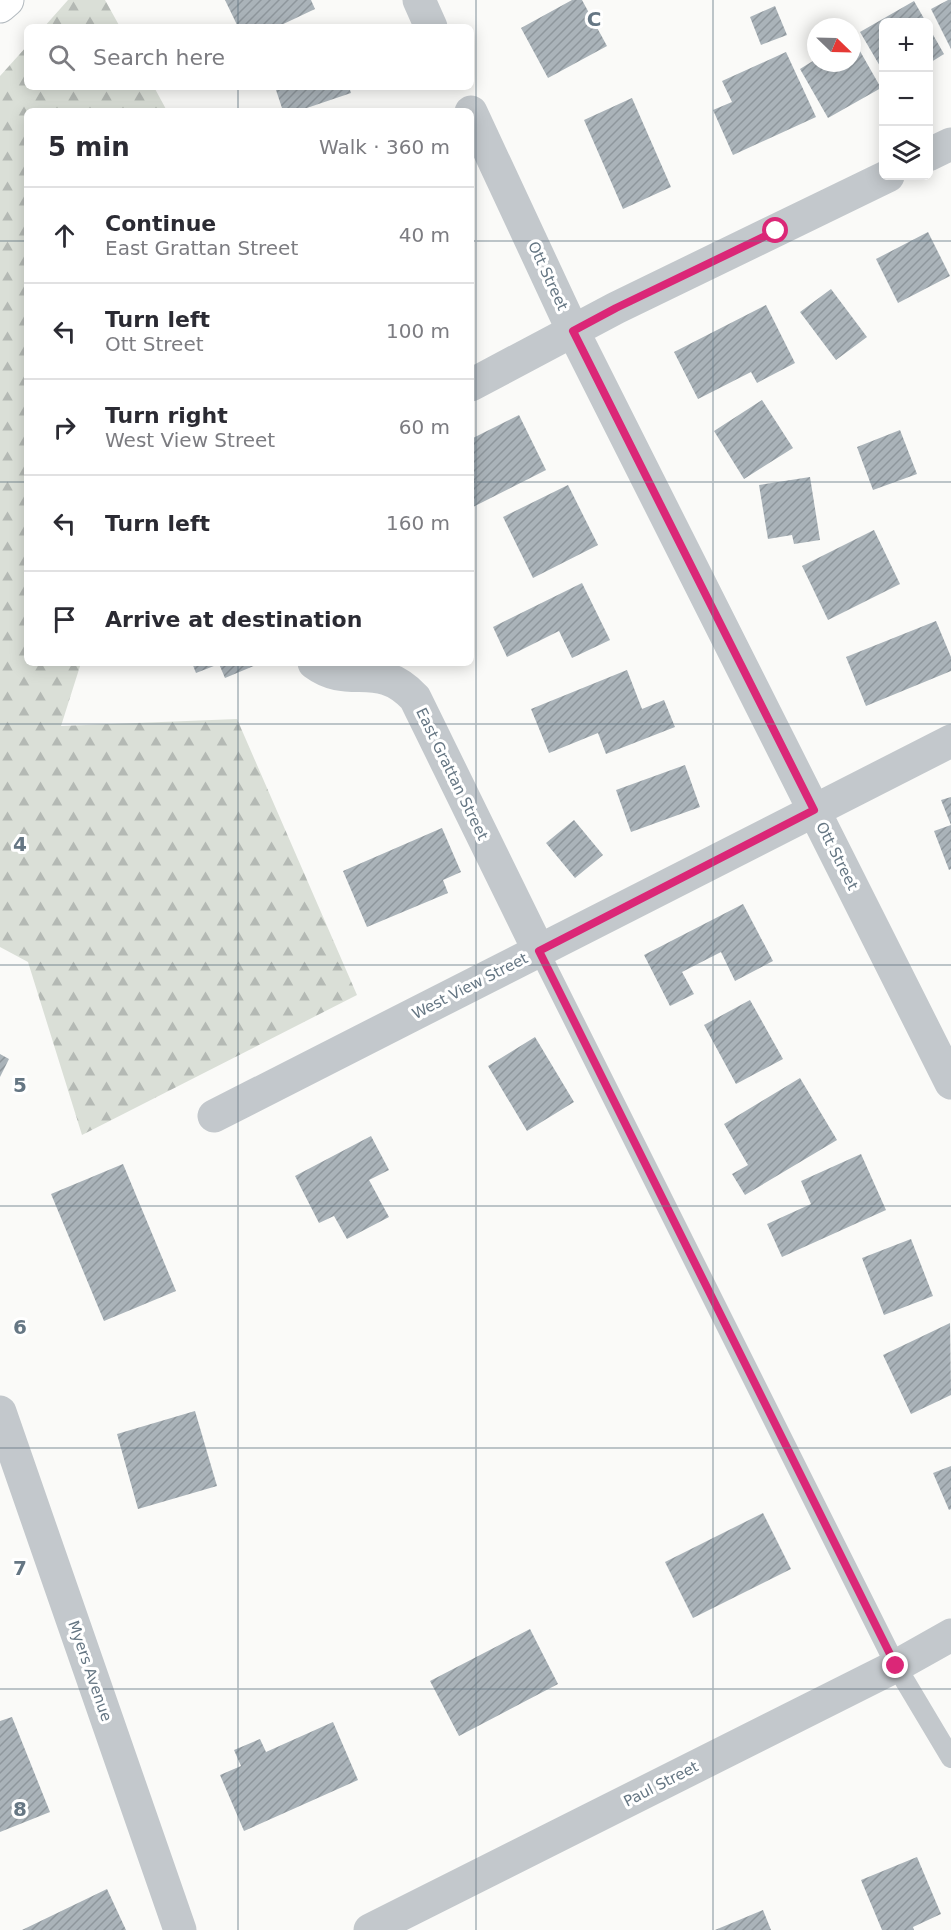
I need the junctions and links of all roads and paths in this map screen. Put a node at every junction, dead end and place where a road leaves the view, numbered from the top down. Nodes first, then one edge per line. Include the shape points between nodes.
1 (6, 0) edge
2 (419, 0) edge
3 (0, 6) edge
4 (431, 24) edge
5 (460, 90) edge
6 (470, 108) edge
7 (474, 117) edge
8 (951, 144) edge
9 (933, 153) edge
10 (880, 180) edge
11 (573, 331) junction
12 (474, 383) edge
13 (320, 666) edge
14 (951, 741) edge
15 (814, 810) junction
16 (539, 951) junction
17 (951, 1083) edge
18 (214, 1116) dead end
19 (0, 1412) edge
20 (951, 1635) edge
21 (896, 1666) junction
22 (951, 1758) edge
23 (180, 1930) edge
24 (370, 1930) edge

1 - 3 main road
2 - 4 street
5 - 6 street, Ott Street
7 - 11 street, Ott Street
8 - 9 street
10 - 11 street
11 - 12 street
11 - 15 street, Ott Street
13 - 16 street, East Grattan Street via 336,674 391,679 415,698
14 - 15 street, West View Street
15 - 16 street, West View Street
15 - 17 street, Ott Street
16 - 18 street, West View Street
16 - 21 lane
19 - 23 street, Myers Avenue
20 - 21 street, Paul Street
21 - 22 lane
21 - 24 street, Paul Street

